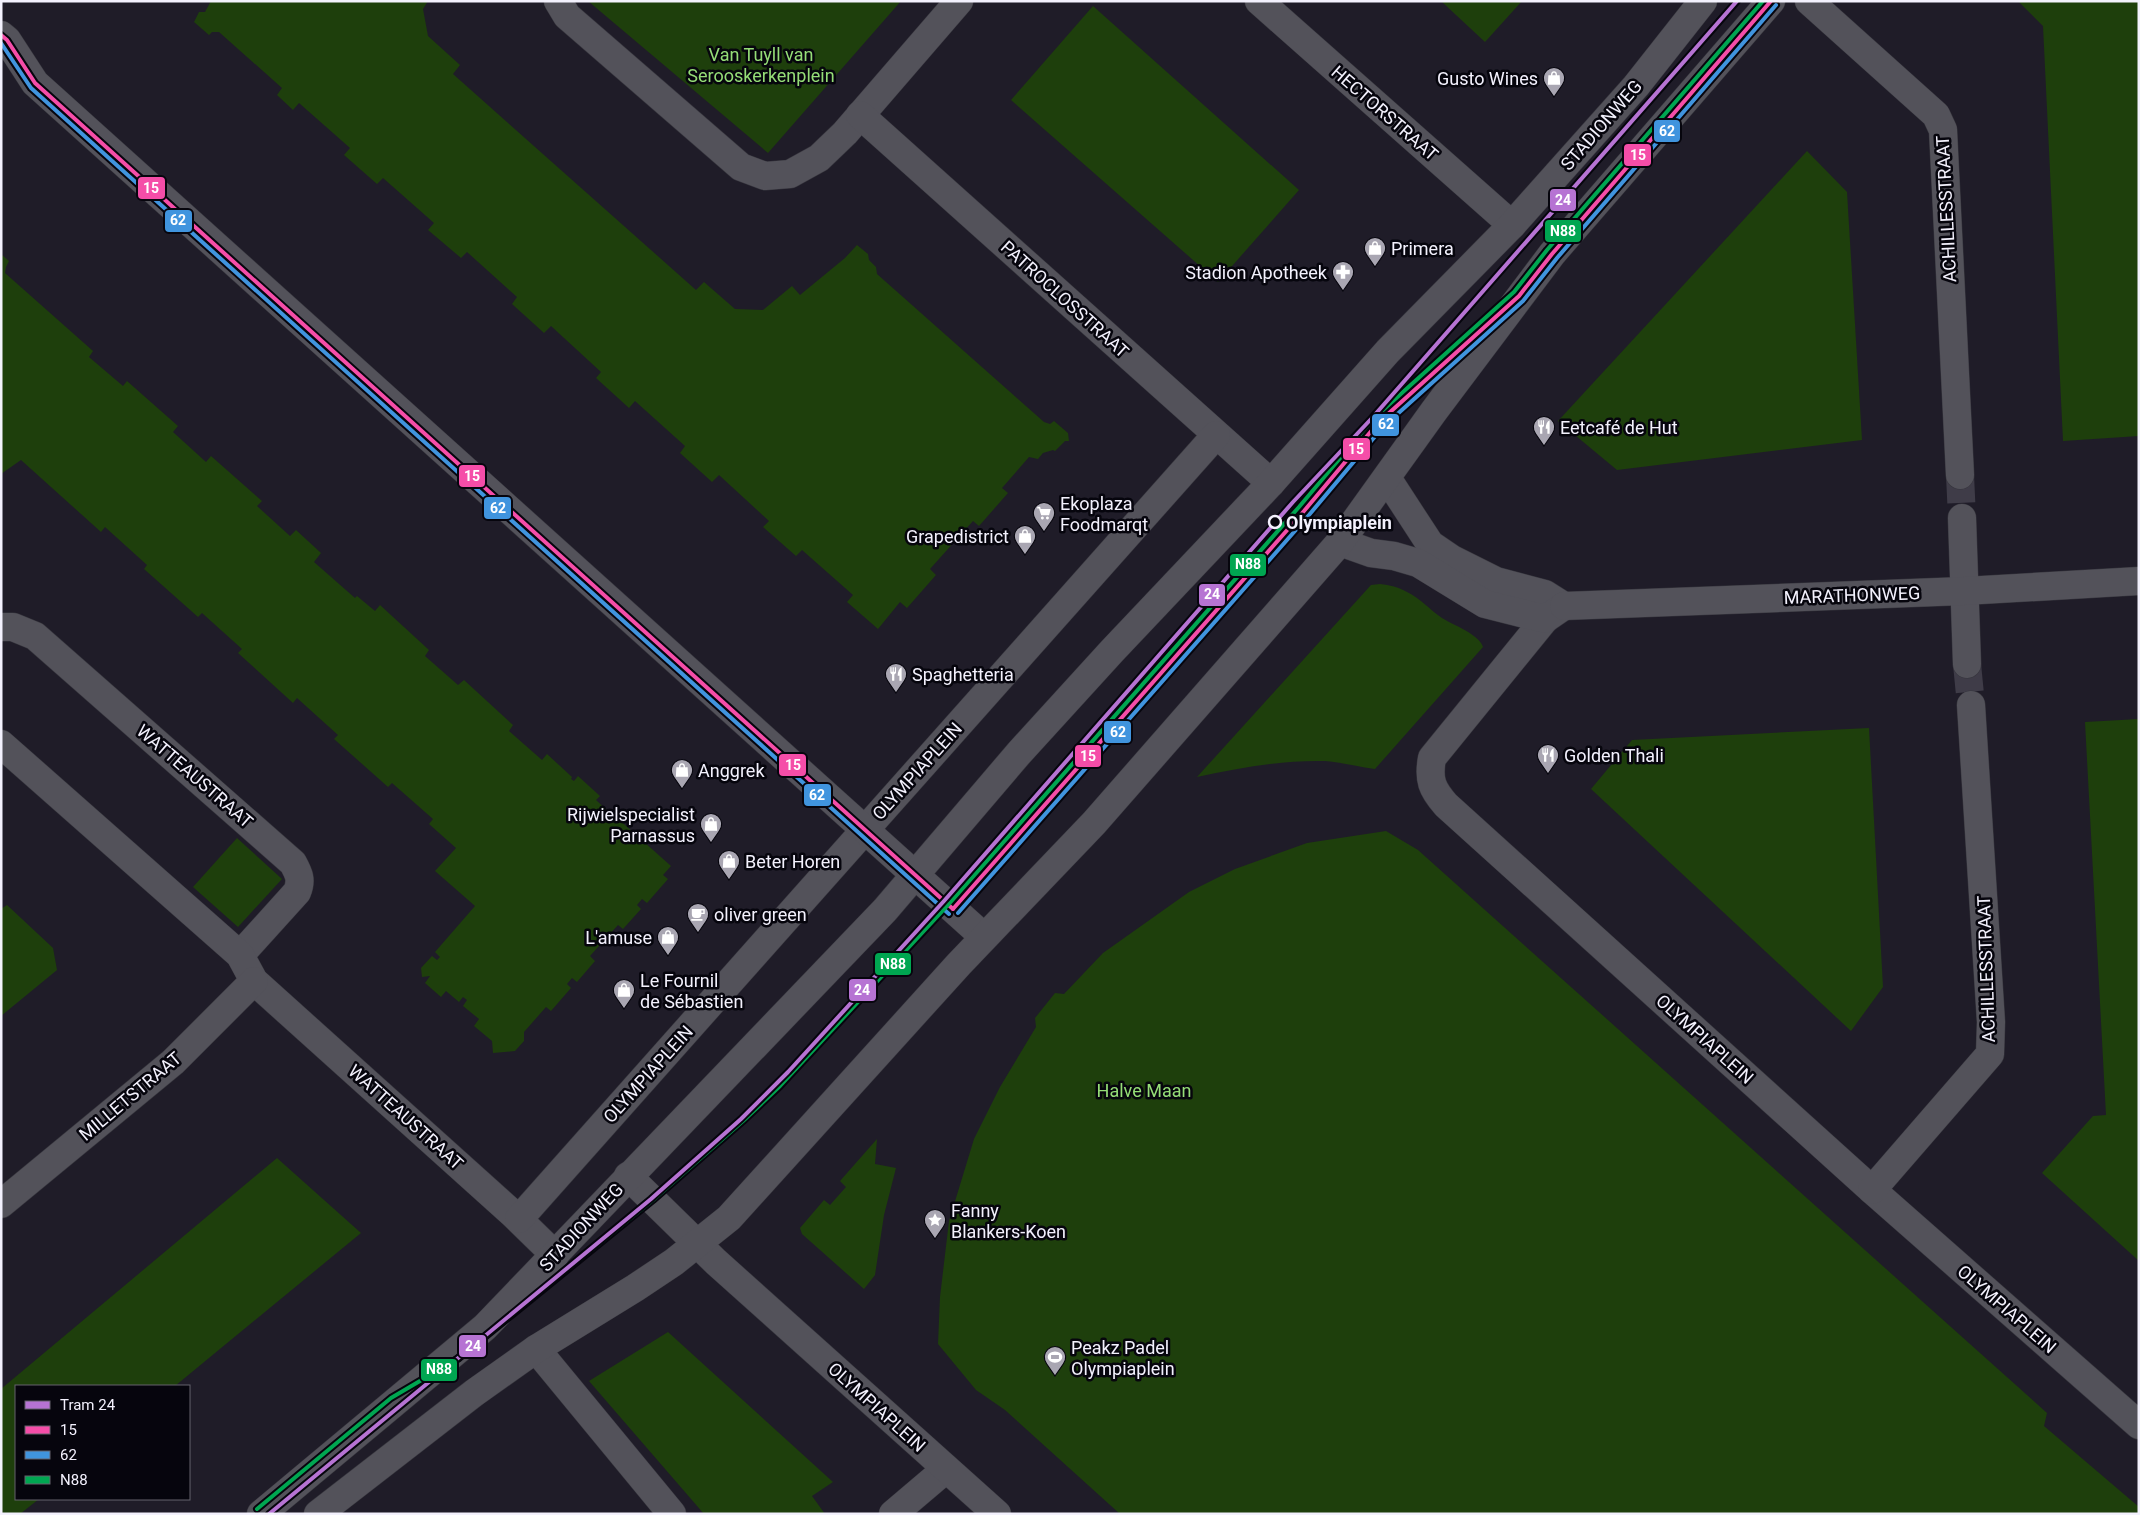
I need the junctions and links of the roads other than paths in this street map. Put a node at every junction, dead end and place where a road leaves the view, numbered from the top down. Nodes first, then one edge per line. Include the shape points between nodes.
1 (558, 1) edge
2 (959, 1) edge
3 (1258, 1) edge
4 (1703, 1) edge
5 (1772, 1) edge
6 (1809, 1) edge
7 (1, 35) edge
8 (1, 69) edge
9 (35, 83) junction
10 (860, 115) junction
11 (1512, 225) junction
12 (1216, 435) junction
13 (1960, 475) tunnel mouth
14 (1387, 478) junction
15 (1270, 483) junction
16 (1962, 518) tunnel mouth
17 (1340, 542) junction
18 (2139, 581) edge
19 (1964, 591) junction
20 (1555, 613) junction
21 (1, 626) edge
22 (1967, 664) tunnel mouth
23 (1970, 706) tunnel mouth
24 (1, 744) edge
25 (864, 830) junction
26 (914, 874) junction
27 (984, 937) junction
28 (240, 955) junction
29 (254, 980) junction
30 (628, 1176) junction
31 (1872, 1190) junction
32 (1, 1204) edge
33 (519, 1219) junction
34 (699, 1244) junction
35 (555, 1255) junction
36 (536, 1349) junction
37 (2139, 1425) edge
38 (946, 1469) junction
39 (261, 1514) edge
40 (318, 1514) edge
41 (672, 1514) edge
42 (893, 1514) edge
43 (997, 1514) edge

1 - 10 street via 567,16 741,167 765,176 790,174 819,158
2 - 10 street
3 - 11 street, HECTORSTRAAT
4 - 11 street, STADIONWEG via 1636,86
5 - 14 street via 1552,254
6 - 13 street, ACHILLESSTRAAT via 1936,115 1943,130
7 - 9 street
8 - 9 street
9 - 25 street
10 - 12 street, PATROCLOSSTRAAT
11 - 15 street, STADIONWEG via 1388,351
12 - 15 street, PATROCLOSSTRAAT
12 - 25 street, OLYMPIAPLEIN
14 - 17 street
14 - 20 street via 1430,544 1496,581 1545,594
15 - 26 street via 1024,748
16 - 19 street
17 - 20 street via 1371,553 1418,563 1485,604
17 - 27 street via 1094,822
18 - 19 street, MARATHONWEG
19 - 20 street, MARATHONWEG
19 - 22 street
20 - 31 street, OLYMPIAPLEIN via 1432,758 1430,779 1435,792
21 - 28 street, WATTEAUSTRAAT via 35,636 293,863 300,875 297,892
23 - 31 street, ACHILLESSTRAAT via 1991,1022 1990,1054
24 - 28 street, WATTEAUSTRAAT
25 - 26 street
25 - 33 street, OLYMPIAPLEIN
26 - 27 street
26 - 30 street via 885,910
27 - 34 street via 729,1218
28 - 29 street, WATTEAUSTRAAT
29 - 32 street, MILLETSTRAAT via 173,1062
29 - 33 street, WATTEAUSTRAAT
30 - 34 street, OLYMPIAPLEIN
30 - 35 street, STADIONWEG
31 - 37 street, OLYMPIAPLEIN
33 - 35 street, WATTEAUSTRAAT
34 - 36 street
34 - 38 street, OLYMPIAPLEIN
35 - 39 street, STADIONWEG via 485,1327
36 - 40 street
36 - 41 street
38 - 42 street
38 - 43 street, OLYMPIAPLEIN

